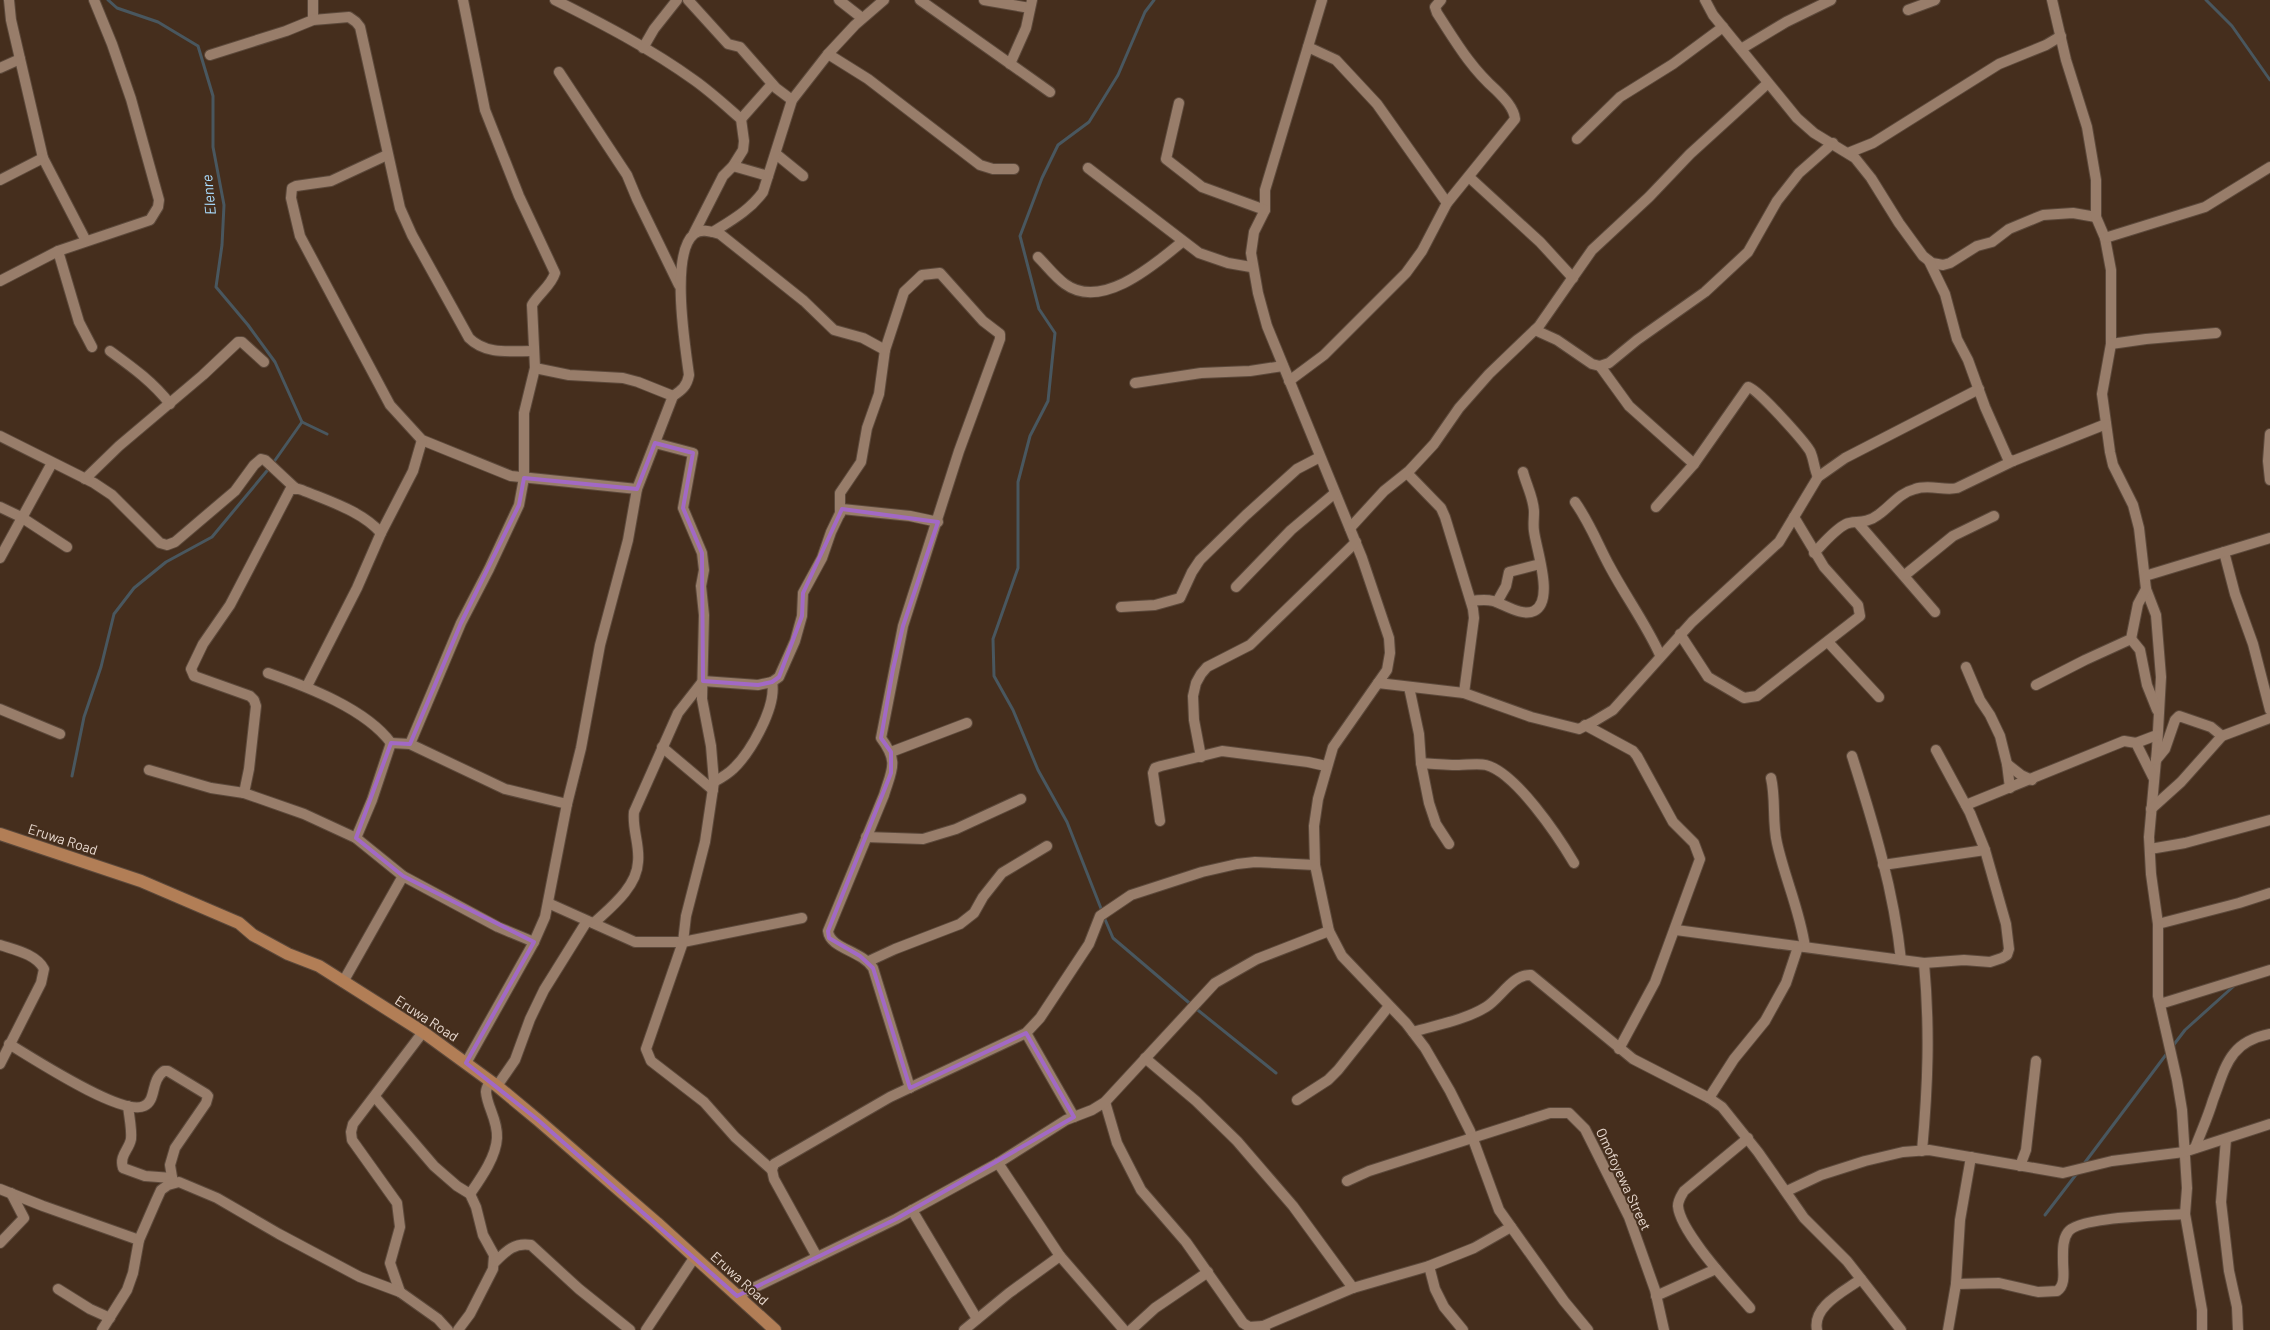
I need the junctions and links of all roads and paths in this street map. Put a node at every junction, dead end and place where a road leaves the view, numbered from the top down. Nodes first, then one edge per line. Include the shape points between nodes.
1 (9, 0) edge
2 (94, 0) edge
3 (313, 0) edge
4 (463, 0) edge
5 (555, 0) edge
6 (678, 0) edge
7 (688, 0) edge
8 (839, 0) edge
9 (884, 0) edge
10 (920, 0) edge
11 (984, 0) edge
12 (1322, 0) edge
13 (1441, 0) edge
14 (1705, 0) edge
15 (1831, 0) edge
16 (1935, 0) edge
17 (2052, 0) edge
18 (1031, 4) edge
19 (1908, 10) dead end
20 (862, 18) junction
21 (313, 20) junction
22 (1723, 27) junction
23 (2061, 36) junction
24 (1308, 47) junction
25 (643, 48) junction
26 (1741, 49) junction
27 (828, 54) junction
28 (210, 55) dead end
29 (20, 59) junction
30 (1010, 64) junction
31 (0, 68) edge
32 (559, 72) dead end
33 (1768, 83) junction
34 (772, 84) junction
35 (1050, 92) dead end
36 (792, 100) junction
37 (1179, 103) dead end
38 (741, 119) junction
39 (1577, 139) dead end
40 (1833, 143) junction
41 (1848, 153) junction
42 (776, 154) junction
43 (387, 155) junction
44 (43, 158) junction
45 (733, 166) junction
46 (2270, 166) edge
47 (1088, 168) dead end
48 (1014, 169) dead end
49 (768, 176) junction
50 (803, 176) dead end
51 (1470, 177) junction
52 (0, 180) edge
53 (1448, 203) junction
54 (1265, 210) junction
55 (2096, 216) junction
56 (713, 232) junction
57 (694, 233) junction
58 (2105, 238) junction
59 (86, 241) junction
60 (1182, 242) junction
61 (58, 251) junction
62 (1038, 257) dead end
63 (1929, 261) junction
64 (1252, 267) junction
65 (1573, 278) junction
66 (0, 281) edge
67 (680, 286) junction
68 (1535, 330) junction
69 (2216, 333) dead end
70 (2111, 344) junction
71 (92, 347) dead end
72 (885, 350) junction
73 (110, 351) dead end
74 (533, 352) junction
75 (264, 362) dead end
76 (1283, 366) junction
77 (1600, 366) junction
78 (534, 368) junction
79 (1289, 381) junction
80 (1135, 383) dead end
81 (1979, 389) junction
82 (672, 396) junction
83 (170, 404) junction
84 (2106, 424) junction
85 (2270, 434) edge
86 (0, 436) edge
87 (422, 440) junction
88 (654, 443) junction
89 (1320, 457) junction
90 (2013, 461) junction
91 (52, 463) junction
92 (1694, 464) junction
93 (1522, 472) dead end
94 (1407, 473) junction
95 (1818, 477) junction
96 (85, 478) junction
97 (524, 478) junction
98 (2270, 480) edge
99 (295, 488) junction
100 (637, 489) junction
101 (1335, 493) junction
102 (1574, 502) dead end
103 (0, 507) edge
104 (1656, 507) dead end
105 (840, 514) junction
106 (1994, 516) dead end
107 (21, 517) junction
108 (1794, 517) junction
109 (938, 522) junction
110 (1858, 523) junction
111 (1350, 528) junction
112 (381, 533) junction
113 (1783, 537) junction
114 (2270, 538) edge
115 (1805, 539) junction
116 (1356, 542) junction
117 (67, 547) dead end
118 (2224, 552) junction
119 (1814, 553) junction
120 (0, 558) edge
121 (1540, 564) junction
122 (1905, 575) junction
123 (2145, 576) junction
124 (1236, 587) dead end
125 (2146, 589) junction
126 (1471, 601) junction
127 (1497, 602) junction
128 (1121, 606) dead end
129 (1935, 612) dead end
130 (1680, 634) junction
131 (2131, 639) junction
132 (1828, 642) junction
133 (1660, 655) junction
134 (1966, 668) dead end
135 (268, 673) dead end
136 (703, 681) junction
137 (772, 682) junction
138 (1378, 683) junction
139 (2036, 684) dead end
140 (307, 686) junction
141 (1409, 687) junction
142 (1464, 693) junction
143 (1879, 698) dead end
144 (0, 709) edge
145 (2270, 710) edge
146 (2158, 713) junction
147 (2270, 718) edge
148 (966, 723) dead end
149 (1585, 726) junction
150 (60, 734) dead end
151 (2158, 735) junction
152 (2222, 736) junction
153 (2136, 743) junction
154 (392, 744) junction
155 (410, 744) junction
156 (662, 747) junction
157 (1936, 750) dead end
158 (891, 752) junction
159 (1201, 756) junction
160 (1852, 756) dead end
161 (2156, 760) junction
162 (1421, 763) junction
163 (2007, 764) junction
164 (1326, 766) junction
165 (149, 770) dead end
166 (1771, 778) dead end
167 (2154, 778) junction
168 (2032, 780) junction
169 (714, 786) junction
170 (2010, 788) junction
171 (244, 793) junction
172 (1021, 799) dead end
173 (567, 804) junction
174 (1966, 806) junction
175 (2151, 809) junction
176 (2270, 820) edge
177 (1160, 821) dead end
178 (0, 834) edge
179 (866, 837) junction
180 (356, 838) junction
181 (1449, 844) dead end
182 (1047, 846) dead end
183 (2150, 849) junction
184 (1985, 850) junction
185 (1574, 863) dead end
186 (1315, 865) junction
187 (1883, 865) junction
188 (403, 876) junction
189 (2270, 893) edge
190 (548, 903) junction
191 (802, 918) dead end
192 (590, 922) junction
193 (2158, 924) junction
194 (1676, 930) junction
195 (1329, 931) junction
196 (534, 942) junction
197 (682, 942) junction
198 (0, 945) edge
199 (1802, 947) junction
200 (1900, 960) junction
201 (869, 961) junction
202 (1924, 963) junction
203 (2270, 970) edge
204 (344, 982) junction
205 (2160, 1004) junction
206 (1389, 1006) junction
207 (423, 1032) junction
208 (1413, 1032) junction
209 (1026, 1033) junction
210 (2270, 1034) edge
211 (9, 1044) junction
212 (1619, 1049) junction
213 (1145, 1058) junction
214 (2036, 1061) dead end
215 (466, 1062) junction
216 (0, 1064) edge
217 (494, 1083) junction
218 (910, 1088) junction
219 (375, 1096) junction
220 (1709, 1098) junction
221 (1297, 1100) dead end
222 (1105, 1102) junction
223 (128, 1106) junction
224 (1074, 1116) junction
225 (2270, 1124) edge
226 (1473, 1138) junction
227 (1748, 1138) junction
228 (2226, 1139) junction
229 (2195, 1148) junction
230 (1922, 1151) junction
231 (2184, 1152) junction
232 (1971, 1157) junction
233 (998, 1163) junction
234 (2020, 1166) junction
235 (772, 1170) junction
236 (173, 1180) junction
237 (1347, 1181) dead end
238 (0, 1188) edge
239 (1787, 1191) junction
240 (11, 1193) junction
241 (470, 1194) junction
242 (912, 1210) junction
243 (2184, 1214) junction
244 (1511, 1228) junction
245 (140, 1240) junction
246 (0, 1243) edge
247 (1060, 1256) junction
248 (817, 1257) junction
249 (694, 1258) junction
250 (495, 1262) junction
251 (1429, 1266) junction
252 (1716, 1269) junction
253 (1208, 1272) junction
254 (1861, 1279) junction
255 (1956, 1284) junction
256 (1353, 1288) junction
257 (58, 1289) dead end
258 (400, 1292) junction
259 (737, 1296) junction
260 (1656, 1296) junction
261 (1750, 1308) dead end
262 (110, 1318) junction
263 (977, 1319) junction
264 (1264, 1328) edge
265 (102, 1330) edge
266 (448, 1330) edge
267 (458, 1330) edge
268 (630, 1330) edge
269 (646, 1330) edge
270 (775, 1330) edge
271 (964, 1330) edge
272 (1124, 1330) edge
273 (1131, 1330) edge
274 (1463, 1330) edge
275 (1588, 1330) edge
276 (1664, 1330) edge
277 (1817, 1330) edge
278 (1901, 1330) edge
279 (1948, 1330) edge
280 (2202, 1330) edge
281 (2238, 1330) edge

1 - 29 street
2 - 59 street via 131,99 159,200 150,220
3 - 21 street
4 - 74 street via 487,117 555,274 532,305
5 - 25 street
6 - 25 street
7 - 34 street via 728,44 740,47
8 - 20 street
9 - 20 street
10 - 30 street
11 - 18 street
12 - 24 street
13 - 51 street via 1435,6 1437,13 1476,73 1503,97 1515,119
14 - 22 street
15 - 26 street
16 - 19 street
17 - 23 street
18 - 30 street via 1026,28
20 - 27 street
21 - 28 street
21 - 43 street via 349,17 360,27 382,117
22 - 26 street
22 - 39 street via 1620,97
23 - 41 street via 2000,64 1873,143
23 - 55 street via 2087,126 2096,180
24 - 53 street via 1336,60 1377,104
24 - 54 street via 1265,190
25 - 38 street via 696,81
26 - 33 street
27 - 36 street
27 - 48 street via 868,79 980,165
29 - 31 street
29 - 44 street
30 - 35 street
32 - 67 street via 627,175
33 - 40 street via 1797,118 1814,133
33 - 65 street via 1610,232 1592,250
34 - 36 street
34 - 38 street
36 - 42 street
37 - 54 street via 1166,159 1202,187
38 - 45 street via 743,150
40 - 41 street
40 - 77 street via 1799,174 1777,201 1748,252 1704,292 1609,363
41 - 63 street via 1856,158 1871,178 1899,224
42 - 49 street
42 - 50 street
43 - 74 street via 400,208 412,235 469,338 490,350
43 - 87 street via 330,181 296,186 292,188 291,198 300,236 374,378 390,405
44 - 52 street
44 - 59 street
45 - 49 street
45 - 57 street via 722,176
46 - 58 street via 2205,207
47 - 60 street
49 - 56 street via 764,192 757,201
51 - 53 street
51 - 65 street via 1540,242
53 - 79 street via 1406,273 1324,355
54 - 64 street via 1254,232
55 - 58 street
55 - 63 street via 2072,213 2042,215 2009,228 1992,242 1977,246 1950,263 1937,265
56 - 57 street via 703,230
56 - 72 street via 768,271 834,330 863,338
57 - 67 street via 685,246
58 - 70 street via 2111,270
59 - 61 street
60 - 62 street via 1124,284 1092,291 1066,285
60 - 64 street via 1199,254
61 - 66 street
61 - 71 street via 79,322
63 - 81 street via 1945,294 1957,338
64 - 76 street via 1267,326
65 - 68 street
67 - 82 street via 688,375 682,391
68 - 77 street
68 - 94 street via 1489,374
69 - 70 street
70 - 84 street via 2102,394
72 - 105 street via 879,394 867,428 861,462 840,493
72 - 109 street via 904,292 922,275 930,273 945,276 983,321 1000,334
73 - 83 street via 158,389
74 - 78 street
75 - 83 street via 238,342
76 - 79 street
76 - 80 street
77 - 92 street via 1629,406
78 - 82 street via 569,375 623,378
78 - 97 street via 524,413
79 - 89 street
81 - 90 street via 2005,455
81 - 95 street via 1845,458
82 - 88 street
83 - 96 street
84 - 90 street
84 - 123 street via 2113,465 2133,505 2139,528
85 - 98 street
86 - 91 street
87 - 97 street via 503,473
87 - 112 street via 413,471
88 - 100 street
88 - 136 street via 693,453 683,508 702,553 704,570 701,592
89 - 101 street
89 - 128 street via 1296,469 1200,560 1180,598 1156,605
90 - 110 street via 1958,488 1908,491 1877,516
91 - 96 street
91 - 107 street
92 - 95 street via 1748,387 1752,387 1803,441
92 - 104 street
93 - 121 street via 1534,511
94 - 111 street via 1384,491
94 - 126 street via 1446,517 1460,573
95 - 108 street
96 - 99 street via 112,495 160,543 167,545 175,542 235,490 261,460 265,460
97 - 100 street
97 - 155 street via 519,505 461,623
99 - 112 street via 368,520
99 - 171 street via 285,496 230,605 203,644 191,669 194,676 254,700 252,751
100 - 173 street
101 - 111 street
101 - 124 street via 1291,530
102 - 133 street via 1586,518
103 - 107 street
105 - 109 street via 842,509 850,509
105 - 137 street via 803,593 802,616 789,659
106 - 122 street via 1953,536
107 - 117 street
107 - 120 street
108 - 113 street
108 - 115 street
109 - 158 street via 903,626 893,668 881,738
110 - 119 street via 1845,524
110 - 122 street
111 - 116 street
112 - 140 street
113 - 115 street
113 - 130 street
114 - 118 street
115 - 119 street
116 - 138 street via 1389,638 1390,661
116 - 159 street via 1250,645 1207,667 1201,674 1194,696 1194,720
118 - 123 street
118 - 145 street
119 - 132 street via 1860,610 1860,616
121 - 127 street via 1509,572
121 - 127 street via 1544,595 1537,609 1519,611
122 - 129 street
123 - 125 street
125 - 131 street via 2138,604
125 - 146 street via 2156,615 2158,633 2161,677
126 - 127 street
126 - 142 street via 1474,618
130 - 132 street via 1708,677 1744,698 1757,696
130 - 133 street
131 - 139 street
131 - 146 street via 2140,650 2145,679
132 - 143 street
133 - 149 street via 1612,710
134 - 163 street via 1995,724
135 - 140 street
136 - 137 street via 758,685
136 - 156 street via 678,713
136 - 169 street via 702,699
137 - 169 street via 774,690 766,720 734,768
138 - 141 street
138 - 164 street via 1334,747
140 - 154 street via 376,725
141 - 142 street
141 - 162 street via 1419,734
142 - 149 street via 1531,717 1579,729
144 - 150 street
146 - 151 street
147 - 152 street
148 - 158 street
149 - 194 street via 1633,751 1673,822 1698,850 1700,859
151 - 153 street
151 - 161 street
152 - 161 street via 2211,727 2179,716 2165,750
152 - 175 street via 2182,782
153 - 167 street
153 - 168 street via 2116,743
154 - 155 street
154 - 180 street
155 - 173 street via 505,788
156 - 169 street
156 - 192 street via 634,812 636,872 617,901
157 - 174 street
158 - 179 street via 891,773
159 - 164 street via 1222,751
159 - 177 street via 1155,768
160 - 187 street
161 - 167 street
162 - 181 street via 1436,824
162 - 185 street via 1485,765 1504,773 1517,785
163 - 168 street
163 - 170 street
164 - 186 street via 1314,826
165 - 171 street via 211,788
166 - 199 street via 1776,840 1796,903
167 - 175 street
168 - 170 street
169 - 197 street
170 - 174 street
171 - 180 street via 304,814
172 - 179 street via 956,830 923,839
173 - 190 street
174 - 184 street
175 - 183 street
176 - 183 street
178 - 204 main road, Eruwa Road via 174,894 239,923 253,935 319,966
179 - 201 street via 828,931 833,944
180 - 188 street
182 - 201 street via 1002,873 974,913 960,924
183 - 193 street
184 - 187 street
184 - 202 street via 2006,924 2007,954 1990,962
186 - 195 street
186 - 209 street via 1255,862 1210,870 1131,895 1098,918 1089,944 1040,1018
187 - 200 street via 1898,930
188 - 196 street via 498,927
188 - 204 street
189 - 193 street
190 - 192 street
190 - 196 street
191 - 197 street
192 - 197 street via 635,942
192 - 217 street via 544,990 515,1060
193 - 205 street
194 - 199 street
194 - 212 street via 1655,982
195 - 206 street via 1342,956
195 - 213 street via 1258,958 1215,983
196 - 215 street
197 - 235 street via 646,1049 647,1057 704,1102 735,1137
198 - 211 street via 27,954 41,962 44,968 41,983
199 - 200 street
199 - 220 street via 1765,1021
200 - 202 street
201 - 218 street via 874,968
202 - 230 street via 1929,1041
203 - 205 street
204 - 207 main road, Eruwa Road
205 - 231 street via 2178,1080
206 - 208 street
206 - 221 street via 1338,1070
207 - 215 main road, Eruwa Road
207 - 219 street
208 - 212 street via 1485,1008 1522,976 1532,975
208 - 226 street via 1450,1091
209 - 218 street
209 - 224 street
210 - 229 street via 2244,1042 2224,1066
211 - 216 street
211 - 223 street via 86,1090
212 - 220 street via 1661,1075
213 - 222 street
213 - 256 street via 1238,1141 1294,1206
214 - 234 street via 2026,1150
215 - 217 main road, Eruwa Road
217 - 241 street via 486,1092 495,1117 496,1146
217 - 249 main road, Eruwa Road
218 - 235 street via 774,1164
219 - 241 street via 434,1166
219 - 258 street via 353,1124 352,1140 397,1203 400,1227 390,1263
220 - 227 street via 1722,1107
222 - 224 street
222 - 253 street via 1117,1143 1141,1190
223 - 236 street via 131,1139 121,1162 123,1168 145,1176
223 - 236 street via 139,1108 149,1103 156,1078 164,1071 208,1096 175,1148 170,1165
224 - 233 street
225 - 228 street
226 - 237 street, Omofoyewa Street
226 - 244 street via 1499,1210
226 - 260 street, Omofoyewa Street via 1550,1113 1569,1114 1577,1119 1629,1217
227 - 239 street
227 - 252 street via 1679,1198 1680,1215
228 - 229 street
228 - 281 street via 2221,1202
229 - 231 street
230 - 232 street
230 - 239 street via 1865,1161 1821,1175
231 - 234 street via 2112,1161 2073,1172
231 - 243 street via 2187,1188
232 - 234 street
232 - 255 street via 1960,1220
233 - 242 street
233 - 247 street
235 - 248 street
236 - 245 street via 161,1190
236 - 258 street via 217,1198 360,1277
238 - 240 street
239 - 254 street via 1804,1218
240 - 245 street
240 - 246 street via 24,1218
241 - 250 street
242 - 248 street
242 - 263 street
243 - 255 street via 2111,1219 2074,1226 2067,1232 2064,1243 2063,1284 2057,1291 2038,1292 1999,1283
243 - 280 street via 2202,1310
244 - 251 street via 1474,1248
244 - 275 street
245 - 262 street via 127,1290
247 - 263 street
247 - 272 street
248 - 259 street
249 - 259 main road, Eruwa Road
249 - 269 street
250 - 267 street via 470,1314
250 - 268 street via 508,1249 521,1243 531,1245
251 - 256 street
251 - 274 street via 1444,1307
252 - 260 street
252 - 261 street
253 - 264 street via 1243,1323 1248,1327
253 - 273 street via 1155,1308
254 - 277 street via 1823,1307 1817,1317
254 - 278 street
255 - 279 street
256 - 264 street
257 - 262 street
258 - 266 street
259 - 270 main road, Eruwa Road
260 - 276 street, Omofoyewa Street
262 - 265 street
263 - 271 street

